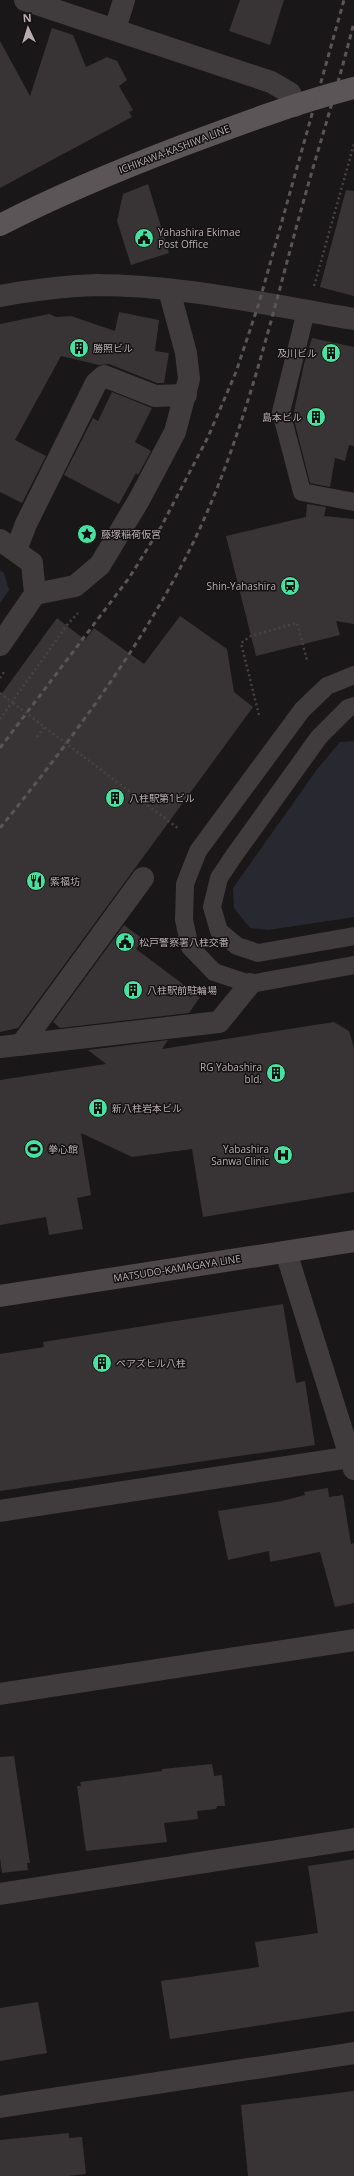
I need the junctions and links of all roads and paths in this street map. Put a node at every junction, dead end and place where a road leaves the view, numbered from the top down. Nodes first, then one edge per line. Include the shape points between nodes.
1 (25, 0) edge
2 (124, 0) edge
3 (116, 29) junction
4 (354, 88) edge
5 (295, 106) junction
6 (354, 144) edge
7 (0, 225) edge
8 (169, 290) junction
9 (0, 296) edge
10 (306, 311) junction
11 (354, 319) edge
12 (186, 395) junction
13 (354, 502) edge
14 (8, 545) edge
15 (35, 594) junction
16 (80, 611) dead end
17 (0, 645) edge
18 (307, 660) dead end
19 (9, 665) dead end
20 (354, 674) edge
21 (0, 678) edge
22 (1, 694) edge
23 (13, 703) junction
24 (354, 706) edge
25 (259, 715) dead end
26 (0, 719) edge
27 (44, 727) junction
28 (37, 737) dead end
29 (179, 829) dead end
30 (144, 878) dead end
31 (354, 936) edge
32 (354, 965) edge
33 (250, 984) junction
34 (10, 1046) edge
35 (354, 1241) edge
36 (286, 1252) junction
37 (0, 1296) edge
38 (352, 1463) edge
39 (0, 1511) edge
40 (354, 1640) edge
41 (0, 1694) edge
42 (354, 1839) edge
43 (0, 1894) edge
44 (354, 2053) edge
45 (0, 2107) edge

1 - 3 street
2 - 3 street
3 - 5 street via 271,82 290,93
4 - 5 main road, ICHIKAWA-KASHIWA LINE
5 - 7 main road, ICHIKAWA-KASHIWA LINE via 222,130 139,162 52,198
6 - 10 path
8 - 9 street via 96,285 40,289
8 - 10 street
8 - 12 street via 186,353 189,378
10 - 11 street
10 - 13 lane via 281,412 302,492
12 - 14 street via 155,396 104,376 96,383 26,524
12 - 15 street via 175,432 139,500 100,565 75,586
14 - 15 street via 32,563
15 - 17 street
16 - 23 path via 67,625
18 - 25 path via 297,623 251,636 241,643
19 - 21 path
20 - 33 lane via 327,686 302,710 198,851 185,884 184,920 190,947 214,972
22 - 23 path
23 - 26 path
23 - 27 path, bridge
24 - 31 lane via 348,708 319,737 233,857 219,878 212,907 218,931 237,946 258,953
27 - 28 path
27 - 29 path, bridge
30 - 34 street
32 - 33 lane
33 - 34 street via 219,1022
35 - 36 main road, MATSUDO-KAMAGAYA LINE
36 - 37 main road, MATSUDO-KAMAGAYA LINE
36 - 38 street
38 - 39 street
40 - 41 street
42 - 43 street
44 - 45 street

